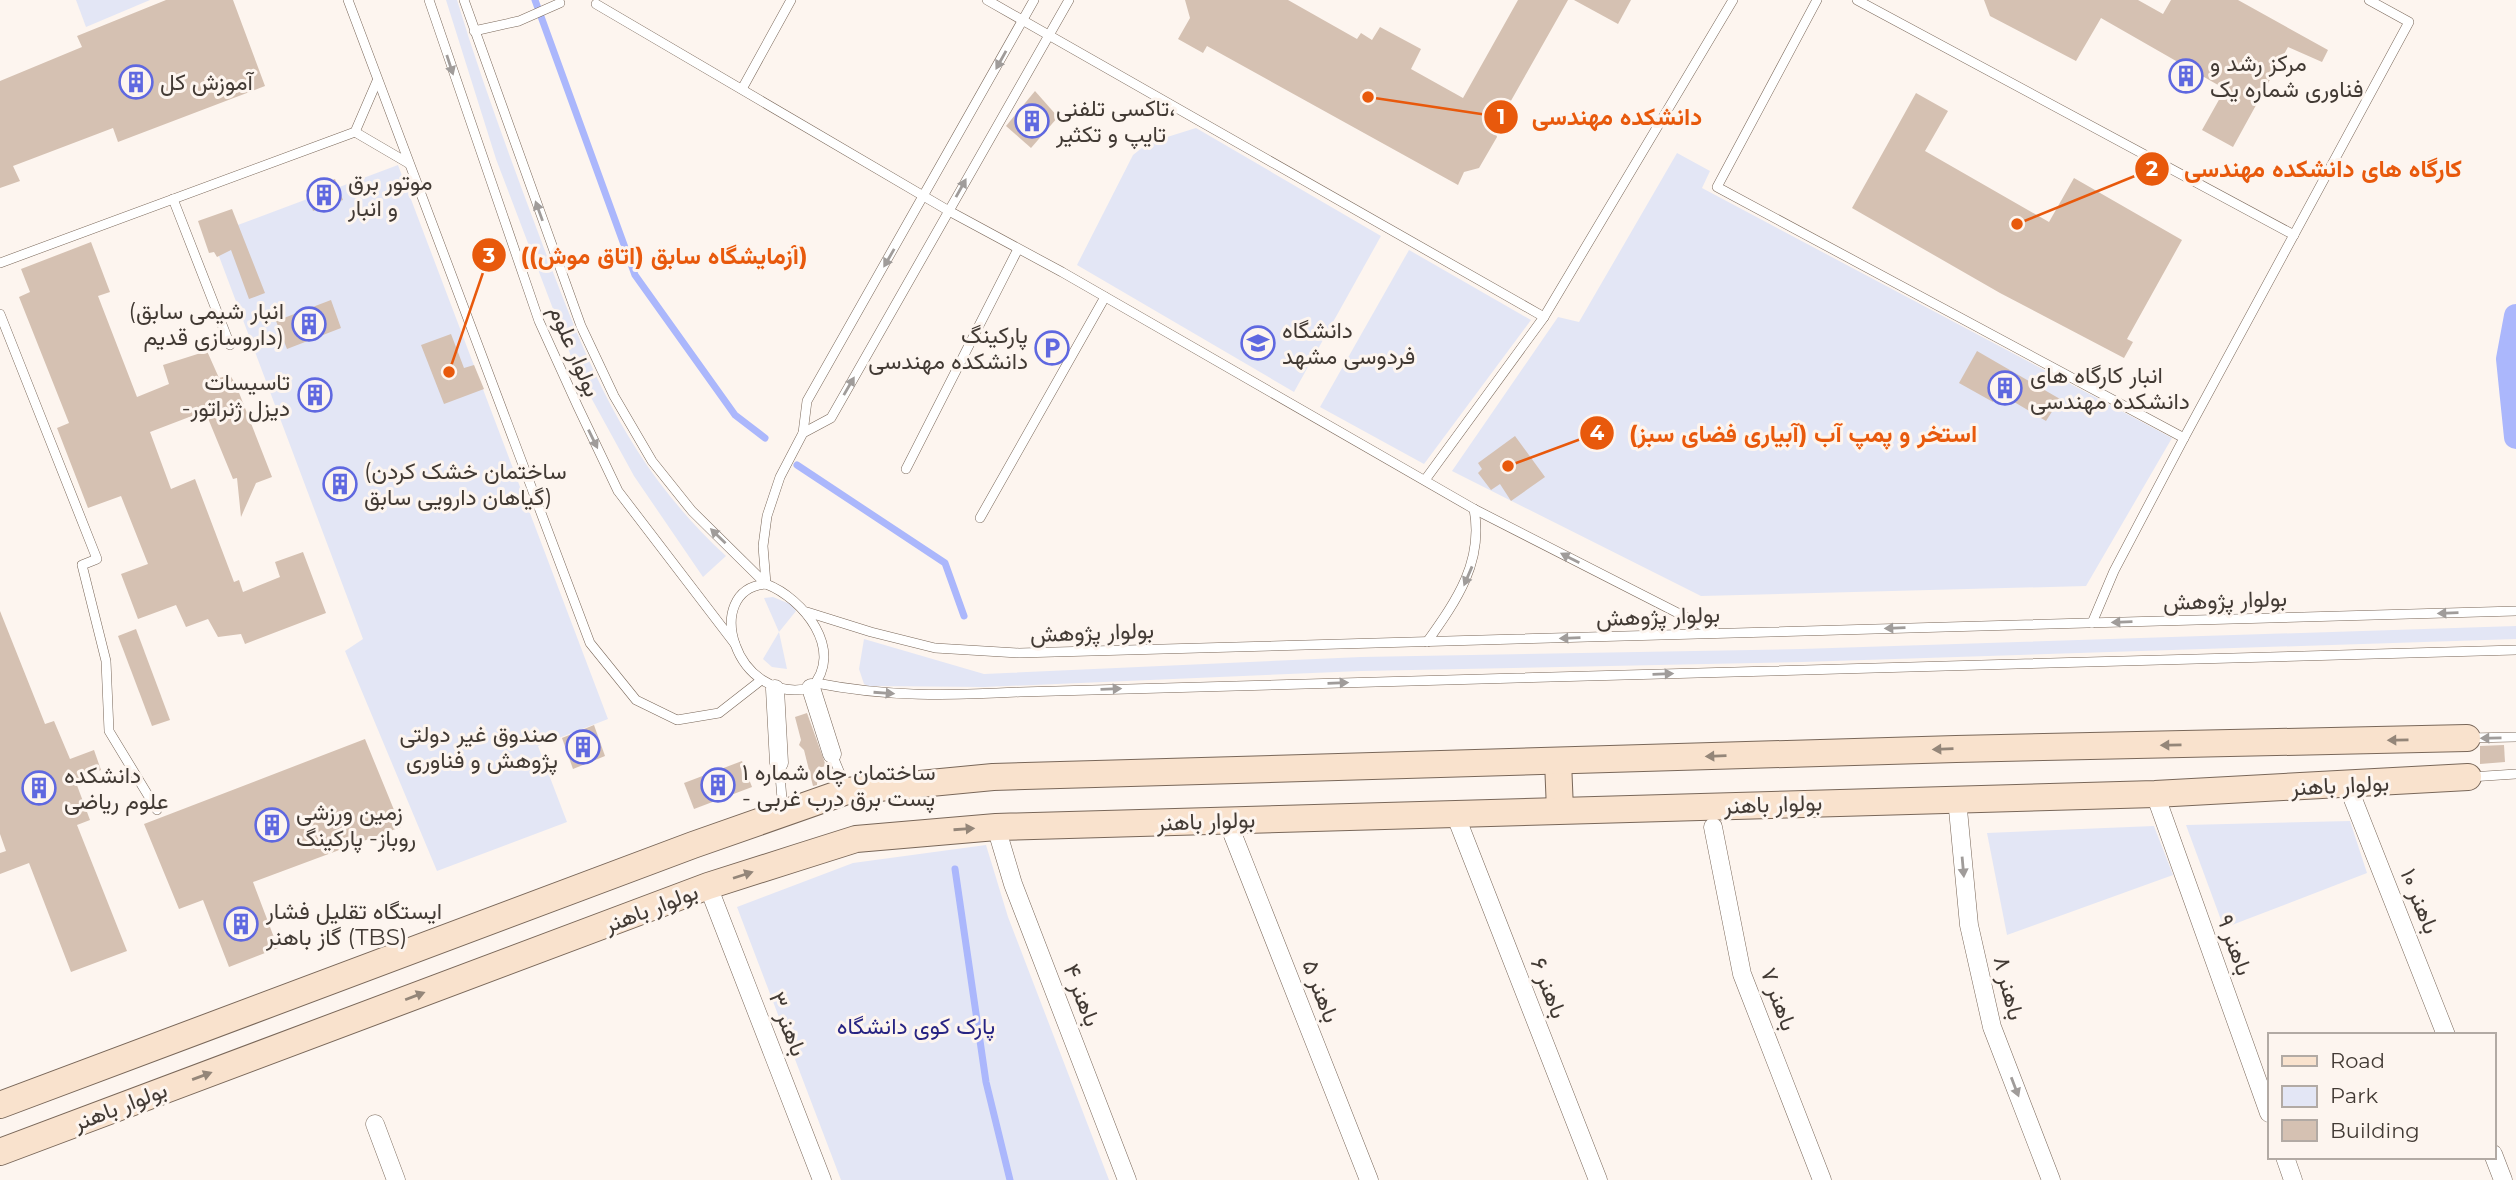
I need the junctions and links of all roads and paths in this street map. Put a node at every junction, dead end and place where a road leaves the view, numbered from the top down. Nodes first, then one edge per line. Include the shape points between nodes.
1 (348, 0) edge
2 (429, 0) edge
3 (464, 0) edge
4 (791, 0) edge
5 (987, 0) edge
6 (1034, 0) edge
7 (1069, 0) edge
8 (1733, 0) edge
9 (1817, 0) edge
10 (1857, 0) edge
11 (2369, 0) edge
12 (560, 3) dead end
13 (596, 4) dead end
14 (1023, 20) junction
15 (474, 31) junction
16 (1048, 33) junction
17 (377, 81) junction
18 (742, 89) junction
19 (355, 132) junction
20 (408, 163) junction
21 (925, 196) junction
22 (173, 199) junction
23 (949, 211) junction
24 (2294, 235) junction
25 (1018, 249) junction
26 (0, 262) edge
27 (1105, 297) junction
28 (0, 314) edge
29 (1544, 317) junction
30 (230, 345) dead end
31 (803, 433) junction
32 (2184, 438) junction
33 (906, 468) dead end
34 (1425, 480) junction
35 (1474, 509) junction
36 (980, 518) dead end
37 (766, 584) junction
38 (2516, 611) edge
39 (807, 612) junction
40 (2091, 623) junction
41 (1718, 633) junction
42 (1427, 642) junction
43 (735, 644) junction
44 (2516, 650) edge
45 (767, 685) junction
46 (814, 686) junction
47 (2516, 737) edge
48 (2455, 738) junction
49 (832, 754) joint
50 (1558, 761) junction
51 (779, 764) joint
52 (2516, 774) edge
53 (2457, 779) junction
54 (2347, 784) junction
55 (847, 791) junction
56 (2155, 794) junction
57 (1957, 799) junction
58 (157, 810) dead end
59 (1560, 810) junction
60 (784, 813) junction
61 (1455, 814) junction
62 (1227, 820) junction
63 (996, 827) junction
64 (1713, 827) dead end
65 (708, 886) junction
66 (2445, 1033) edge
67 (79, 1075) junction
68 (0, 1105) edge
69 (2268, 1110) edge
70 (94, 1116) junction
71 (375, 1124) dead end
72 (0, 1152) edge
73 (2286, 1159) edge
74 (2495, 1159) edge
75 (396, 1180) edge
76 (822, 1180) edge
77 (1127, 1180) edge
78 (1369, 1180) edge
79 (1598, 1180) edge
80 (1822, 1180) edge
81 (2051, 1180) edge
82 (2293, 1180) edge
83 (2504, 1180) edge

1 - 17 lane
2 -> 43 lane, بولوار علوم via 539,321 578,407 618,491
3 - 15 lane, بولوار علوم
4 - 18 lane
5 - 14 lane
6 - 14 lane
7 - 16 lane
8 - 29 lane
9 - 32 lane via 1717,187
10 - 24 lane
11 - 24 lane via 2409,22
12 - 15 lane
13 - 18 lane
14 - 16 lane
14 -> 21 lane
37 -> 15 lane, بولوار علوم via 692,511 652,461 614,396 581,326
23 -> 16 lane
16 - 29 lane
17 - 19 lane
17 - 20 lane
18 - 21 lane
19 - 20 lane
19 - 22 lane
20 - 45 lane via 590,643 636,701 677,720 719,713
21 - 23 lane
21 -> 31 lane via 807,401
22 - 26 lane
22 - 30 lane
23 - 25 lane
31 -> 23 lane via 831,418
24 - 32 lane
25 - 27 lane
25 - 33 lane
27 - 34 lane
27 - 36 lane
28 - 58 lane via 97,559 82,565 106,661 108,731
29 - 34 lane
31 - 37 lane via 780,477 767,516 763,546
32 - 40 lane
34 - 35 lane
41 -> 35 lane
35 -> 42 lane via 1475,559 1457,600
37 - 39 lane via 794,598
37 - 43 lane via 745,589 737,598 732,612
38 -> 40 lane, بولوار پژوهش
39 - 42 lane, بولوار پژوهش via 936,648 1019,653
39 - 46 lane via 823,649 823,668
40 -> 41 lane, بولوار پژوهش
41 -> 42 lane, بولوار پژوهش
43 - 45 lane
46 -> 44 lane via 933,697
45 - 46 lane via 794,692
45 - 51 street
46 - 49 street
47 -> 48 lane
48 -> 50 street, بولوار باهنر
48 - 53 street
49 - 55 lane
50 - 55 street, بولوار باهنر via 993,777
50 - 59 street
51 - 60 lane
52 - 53 lane
53 - 54 street, بولوار باهنر
54 - 56 street, بولوار باهنر
54 - 66 street, باهنر ۱۰
55 - 60 street, بولوار باهنر
56 - 57 street, بولوار باهنر
56 - 69 street, باهنر ۹
57 - 59 street, بولوار باهنر
57 -> 81 street, باهنر ۸ via 1969,925 1992,1027
59 - 61 street, بولوار باهنر
60 - 67 street, بولوار باهنر
61 - 62 street, بولوار باهنر
61 - 79 street, باهنر ۶
62 - 63 street, بولوار باهنر
62 - 78 street, باهنر ۵
65 -> 63 street, بولوار باهنر via 856,839
63 - 77 street, باهنر ۴ via 1013,884
64 - 80 street, باهنر ۷ via 1742,974
70 -> 65 street, بولوار باهنر
65 - 76 street, باهنر ۳
67 - 68 street, بولوار باهنر
67 - 70 street
70 - 72 street, بولوار باهنر
71 - 75 street
73 - 82 street
74 - 83 street

